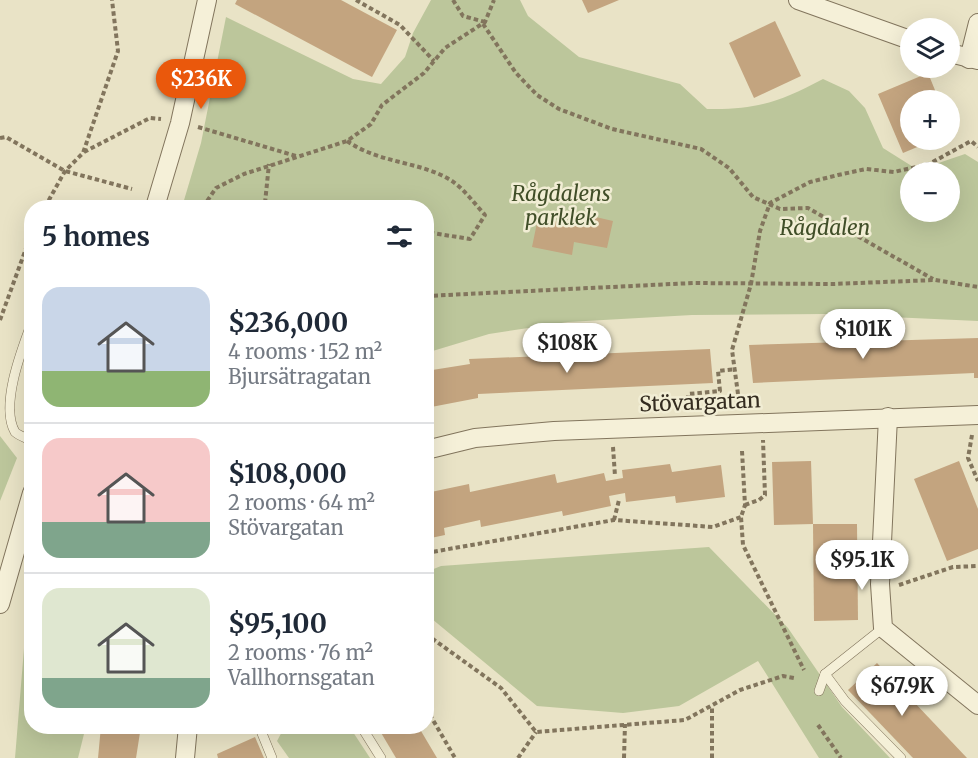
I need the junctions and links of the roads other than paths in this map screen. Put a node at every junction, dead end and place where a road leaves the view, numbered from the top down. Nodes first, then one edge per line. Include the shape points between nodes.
1 (207, 0) edge
2 (798, 0) edge
3 (978, 23) edge
4 (900, 36) edge
5 (974, 60) edge
6 (156, 200) edge
7 (24, 342) edge
8 (978, 415) edge
9 (888, 417) junction
10 (24, 437) edge
11 (434, 448) edge
12 (24, 508) edge
13 (8, 539) edge
14 (0, 603) edge
15 (883, 628) junction
16 (825, 674) junction
17 (819, 691) dead end
18 (978, 705) edge
19 (187, 734) edge
20 (262, 734) edge
21 (366, 734) edge
22 (185, 758) edge
23 (272, 758) edge
24 (381, 758) edge
25 (901, 758) edge

1 - 6 street via 180,123
2 - 4 street
3 - 5 street
7 - 10 lane via 3,404 14,431
8 - 9 street, Stövargatan
9 - 11 street, Stövargatan via 554,431 475,438
9 - 15 street via 880,584
12 - 13 street
13 - 14 street
15 - 16 lane
15 - 18 street
16 - 17 lane
16 - 25 lane via 845,701
19 - 22 street
20 - 23 lane
21 - 24 lane

